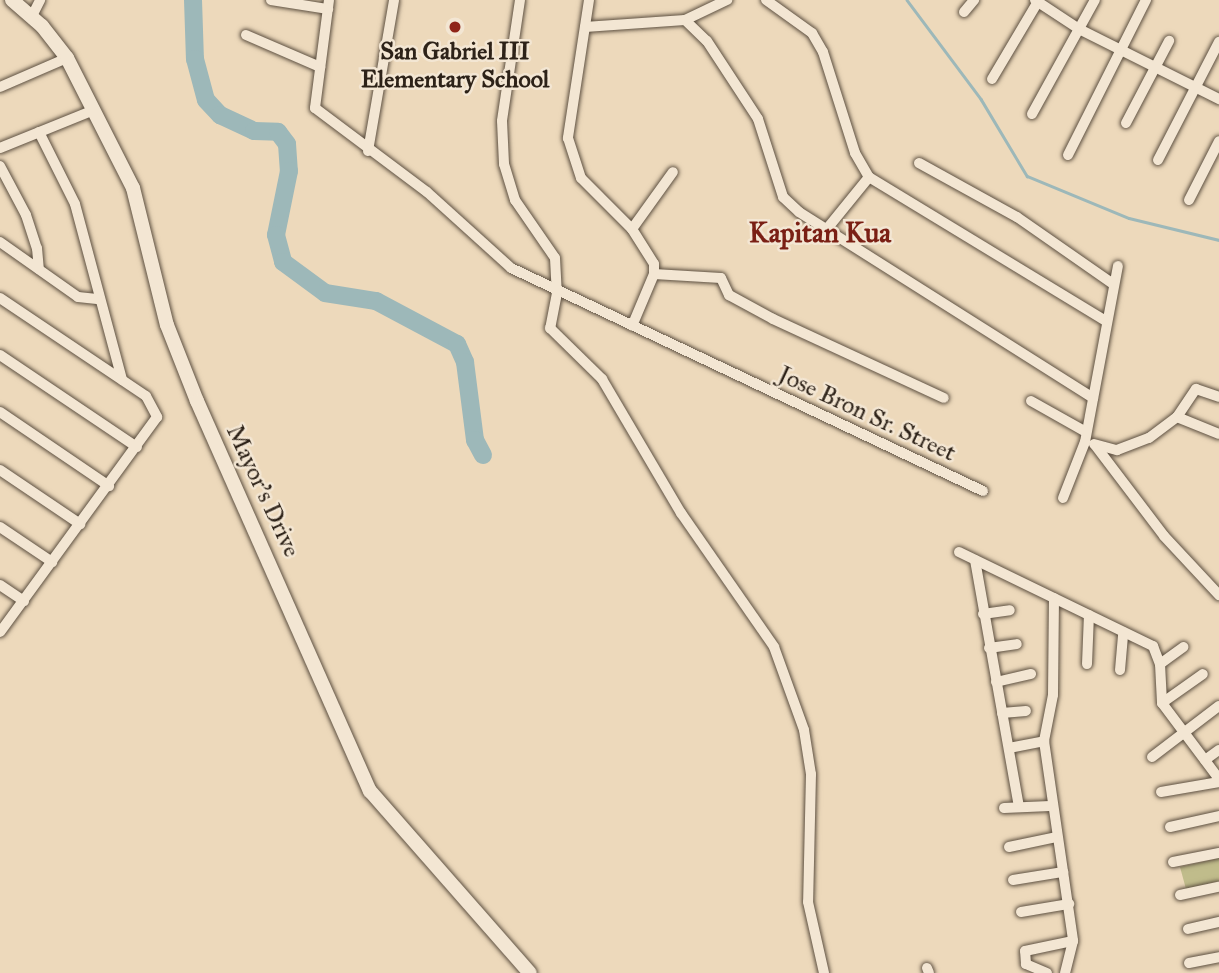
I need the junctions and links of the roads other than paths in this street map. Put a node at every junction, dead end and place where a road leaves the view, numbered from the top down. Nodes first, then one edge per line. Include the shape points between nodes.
1 (12, 0) edge
2 (40, 0) edge
3 (271, 0) edge
4 (394, 0) edge
5 (520, 0) edge
6 (589, 0) edge
7 (727, 0) edge
8 (766, 0) edge
9 (974, 0) edge
10 (1095, 0) edge
11 (1146, 0) edge
12 (1037, 1) edge
13 (329, 4) edge
14 (964, 12) dead end
15 (33, 16) junction
16 (685, 20) junction
17 (585, 27) junction
18 (1079, 29) junction
19 (246, 35) dead end
20 (1169, 41) dead end
21 (1219, 42) edge
22 (1121, 48) junction
23 (67, 58) junction
24 (320, 67) junction
25 (1156, 67) junction
26 (992, 79) dead end
27 (0, 87) edge
28 (1196, 90) junction
29 (1219, 99) edge
30 (94, 110) junction
31 (1032, 114) dead end
32 (1126, 123) dead end
33 (39, 132) junction
34 (1219, 141) edge
35 (0, 148) edge
36 (369, 151) junction
37 (1068, 155) dead end
38 (1158, 160) dead end
39 (919, 163) dead end
40 (0, 166) edge
41 (673, 172) dead end
42 (869, 177) junction
43 (1189, 200) dead end
44 (632, 229) junction
45 (826, 230) junction
46 (0, 242) edge
47 (1118, 266) dead end
48 (39, 269) junction
49 (654, 274) junction
50 (1114, 284) junction
51 (557, 293) junction
52 (0, 298) edge
53 (97, 299) junction
54 (1106, 321) junction
55 (632, 326) junction
56 (0, 355) edge
57 (122, 380) junction
58 (1219, 397) edge
59 (944, 398) dead end
60 (1093, 398) junction
61 (1031, 401) dead end
62 (0, 412) edge
63 (1177, 417) junction
64 (1219, 434) edge
65 (1089, 440) junction
66 (137, 447) junction
67 (0, 470) edge
68 (109, 486) junction
69 (983, 491) dead end
70 (1063, 498) dead end
71 (80, 524) junction
72 (0, 527) edge
73 (959, 552) dead end
74 (975, 560) junction
75 (52, 562) junction
76 (0, 585) edge
77 (1219, 595) edge
78 (1054, 598) junction
79 (24, 601) junction
80 (1010, 610) dead end
81 (983, 614) junction
82 (1089, 615) junction
83 (0, 632) edge
84 (1124, 632) junction
85 (1017, 643) dead end
86 (1183, 647) dead end
87 (989, 649) junction
88 (1087, 664) dead end
89 (1160, 664) junction
90 (1120, 670) dead end
91 (1031, 674) dead end
92 (1203, 674) dead end
93 (996, 682) junction
94 (1162, 704) junction
95 (1219, 706) edge
96 (1026, 710) dead end
97 (1002, 713) junction
98 (1184, 733) junction
99 (1044, 741) junction
100 (1009, 748) junction
101 (1219, 750) edge
102 (1152, 757) dead end
103 (1205, 760) junction
104 (1219, 781) edge
105 (1161, 792) dead end
106 (1050, 806) junction
107 (1019, 807) junction
108 (1004, 808) dead end
109 (1219, 816) edge
110 (1170, 827) dead end
111 (1056, 837) junction
112 (1009, 847) dead end
113 (1219, 853) edge
114 (1172, 862) dead end
115 (1063, 872) junction
116 (1013, 880) dead end
117 (1219, 887) edge
118 (1180, 895) dead end
119 (1069, 904) junction
120 (1021, 912) dead end
121 (1219, 922) edge
122 (1188, 929) dead end
123 (1073, 941) junction
124 (1219, 957) edge
125 (1189, 963) dead end
126 (530, 973) edge
127 (824, 973) edge
128 (1047, 973) edge
129 (1065, 973) edge

1 - 15 street, Mayor's Drive
2 - 15 street
3 - 13 street
4 - 36 street
5 - 51 street via 502,121 504,164 516,200 555,258
6 - 17 street
7 - 16 street
8 - 42 street via 812,33 823,52 855,152
9 - 14 street
10 - 18 street
11 - 22 street
12 - 18 street
12 - 26 street
13 - 24 street
15 - 23 street, Mayor's Drive
16 - 17 street
16 - 45 street via 707,41 758,119 783,197
17 - 44 street via 569,111 573,162 593,193
18 - 22 street
18 - 31 street
19 - 24 street
20 - 25 street
21 - 28 street
22 - 25 street
22 - 37 street
23 - 27 street
23 - 30 street, Mayor's Drive
24 - 36 street, Jose Bron Sr. Street via 315,108
25 - 28 street
25 - 32 street
28 - 29 street
28 - 38 street
30 - 33 street
30 - 126 street, Mayor's Drive via 140,206 167,325 197,401 370,791
33 - 35 street
33 - 53 street via 75,204
34 - 43 street
36 - 51 street, Jose Bron Sr. Street via 427,192 511,268
39 - 50 street via 1017,216
40 - 48 street via 26,215
41 - 44 street
42 - 45 street
42 - 54 street
44 - 49 street via 654,264
45 - 60 street
46 - 48 street
47 - 50 street
48 - 53 street via 78,297
49 - 55 street
49 - 59 street via 721,278 729,295 740,301
50 - 54 street
51 - 55 street, Jose Bron Sr. Street
51 - 127 street via 550,328 602,379 681,513 774,647 791,687 811,774 808,902
52 - 57 street
53 - 57 street
54 - 60 street
55 - 69 street, Jose Bron Sr. Street
56 - 66 street
57 - 66 street via 146,396 156,410 156,422
58 - 63 street via 1196,389
60 - 65 street
61 - 65 street
62 - 68 street
63 - 64 street
63 - 65 street via 1149,438 1120,450
65 - 70 street
65 - 77 street via 1164,536
66 - 68 street
67 - 71 street
68 - 71 street
71 - 75 street
72 - 75 street
73 - 74 street
74 - 78 street
74 - 81 street
75 - 79 street
76 - 79 street
78 - 82 street
78 - 99 street via 1052,695
79 - 83 street
80 - 81 street
81 - 87 street
82 - 84 street
82 - 88 street
84 - 89 street via 1153,646
84 - 90 street
85 - 87 street
86 - 89 street
87 - 93 street
89 - 94 street
91 - 93 street
92 - 94 street
93 - 97 street
94 - 98 street
95 - 98 street
96 - 97 street
97 - 100 street
98 - 102 street
98 - 103 street
99 - 100 street
99 - 106 street
100 - 107 street
101 - 103 street
103 - 104 street
104 - 105 street
106 - 107 street
106 - 111 street
107 - 108 street
109 - 110 street
111 - 112 street
111 - 115 street
113 - 114 street
115 - 116 street
115 - 119 street
117 - 118 street
119 - 120 street
119 - 123 street
121 - 122 street
123 - 128 street via 1025,951 1026,964
123 - 129 street
124 - 125 street

